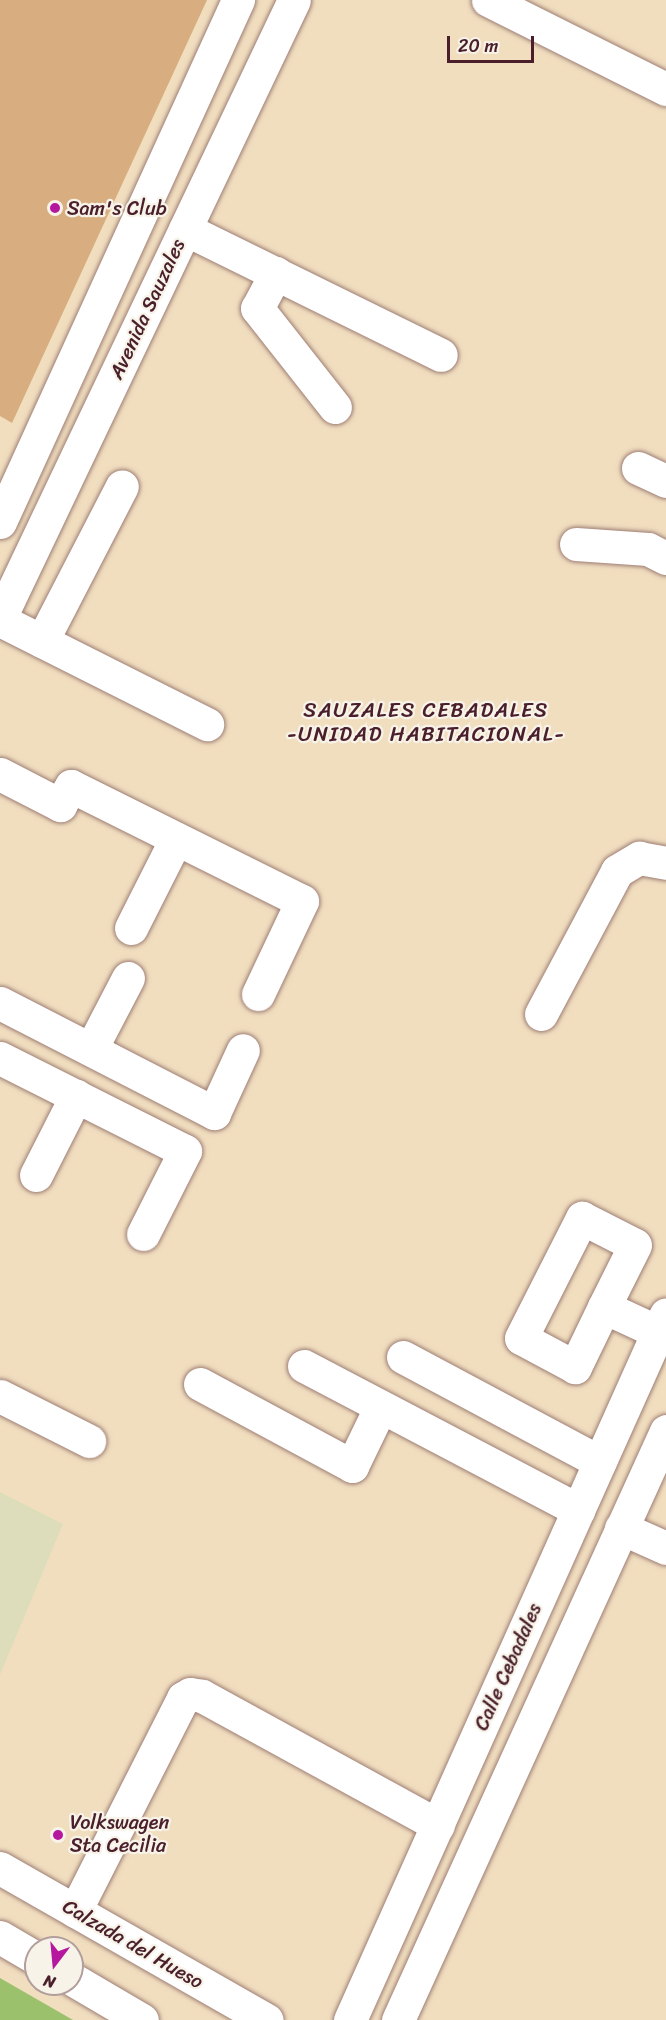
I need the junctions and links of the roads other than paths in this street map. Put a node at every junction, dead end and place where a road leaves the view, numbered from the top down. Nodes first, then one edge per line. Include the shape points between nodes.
1 (238, 0) edge
2 (294, 0) edge
3 (488, 0) edge
4 (545, 12) edge
5 (666, 89) edge
6 (185, 229) junction
7 (276, 273) junction
8 (441, 355) dead end
9 (334, 407) dead end
10 (122, 486) dead end
11 (0, 522) edge
12 (576, 543) dead end
13 (666, 558) edge
14 (0, 619) edge
15 (42, 641) junction
16 (207, 724) dead end
17 (0, 774) edge
18 (177, 839) junction
19 (666, 863) edge
20 (131, 928) dead end
21 (128, 978) dead end
22 (258, 994) dead end
23 (0, 1003) edge
24 (541, 1014) dead end
25 (92, 1049) junction
26 (243, 1050) dead end
27 (0, 1058) edge
28 (76, 1096) junction
29 (36, 1175) dead end
30 (143, 1234) dead end
31 (604, 1307) dead end
32 (662, 1323) edge
33 (403, 1357) dead end
34 (304, 1366) dead end
35 (200, 1384) dead end
36 (0, 1396) edge
37 (380, 1408) junction
38 (666, 1431) edge
39 (89, 1441) dead end
40 (600, 1462) junction
41 (578, 1510) junction
42 (621, 1528) junction
43 (666, 1548) edge
44 (438, 1825) junction
45 (0, 1868) edge
46 (401, 1907) junction
47 (75, 1911) junction
48 (441, 1926) junction
49 (0, 1937) edge
50 (24, 1951) edge
51 (84, 1986) edge
52 (142, 2020) edge
53 (267, 2020) edge
54 (350, 2020) edge
55 (398, 2020) edge

1 - 11 street
2 - 6 street, Avenida Sauzales
3 - 4 street
4 - 5 street
6 - 7 street
6 - 14 street, Avenida Sauzales
7 - 8 street
7 - 9 street via 257,308
10 - 15 street
12 - 13 street via 648,549
14 - 15 street
15 - 16 street
17 - 18 street via 60,805 71,786
18 - 20 street
18 - 22 street via 302,901
19 - 24 street via 639,858 617,871
21 - 25 street
23 - 25 street
25 - 26 street via 214,1113
27 - 28 street
28 - 29 street
28 - 30 street via 185,1151
31 - 32 street
32 - 40 street, Calle Cebadales
33 - 40 street
34 - 37 street
35 - 37 street via 352,1466
36 - 39 street
37 - 41 street
38 - 42 street
40 - 41 street, Calle Cebadales
41 - 44 street, Calle Cebadales
42 - 43 street
42 - 48 street
44 - 46 street, Calle Cebadales
44 - 47 street via 202,1696 190,1694 183,1698
45 - 47 street, Calzada del Hueso
46 - 48 street
46 - 54 street, Calle Cebadales
47 - 53 street, Calzada del Hueso
48 - 55 street
49 - 50 street
51 - 52 street

